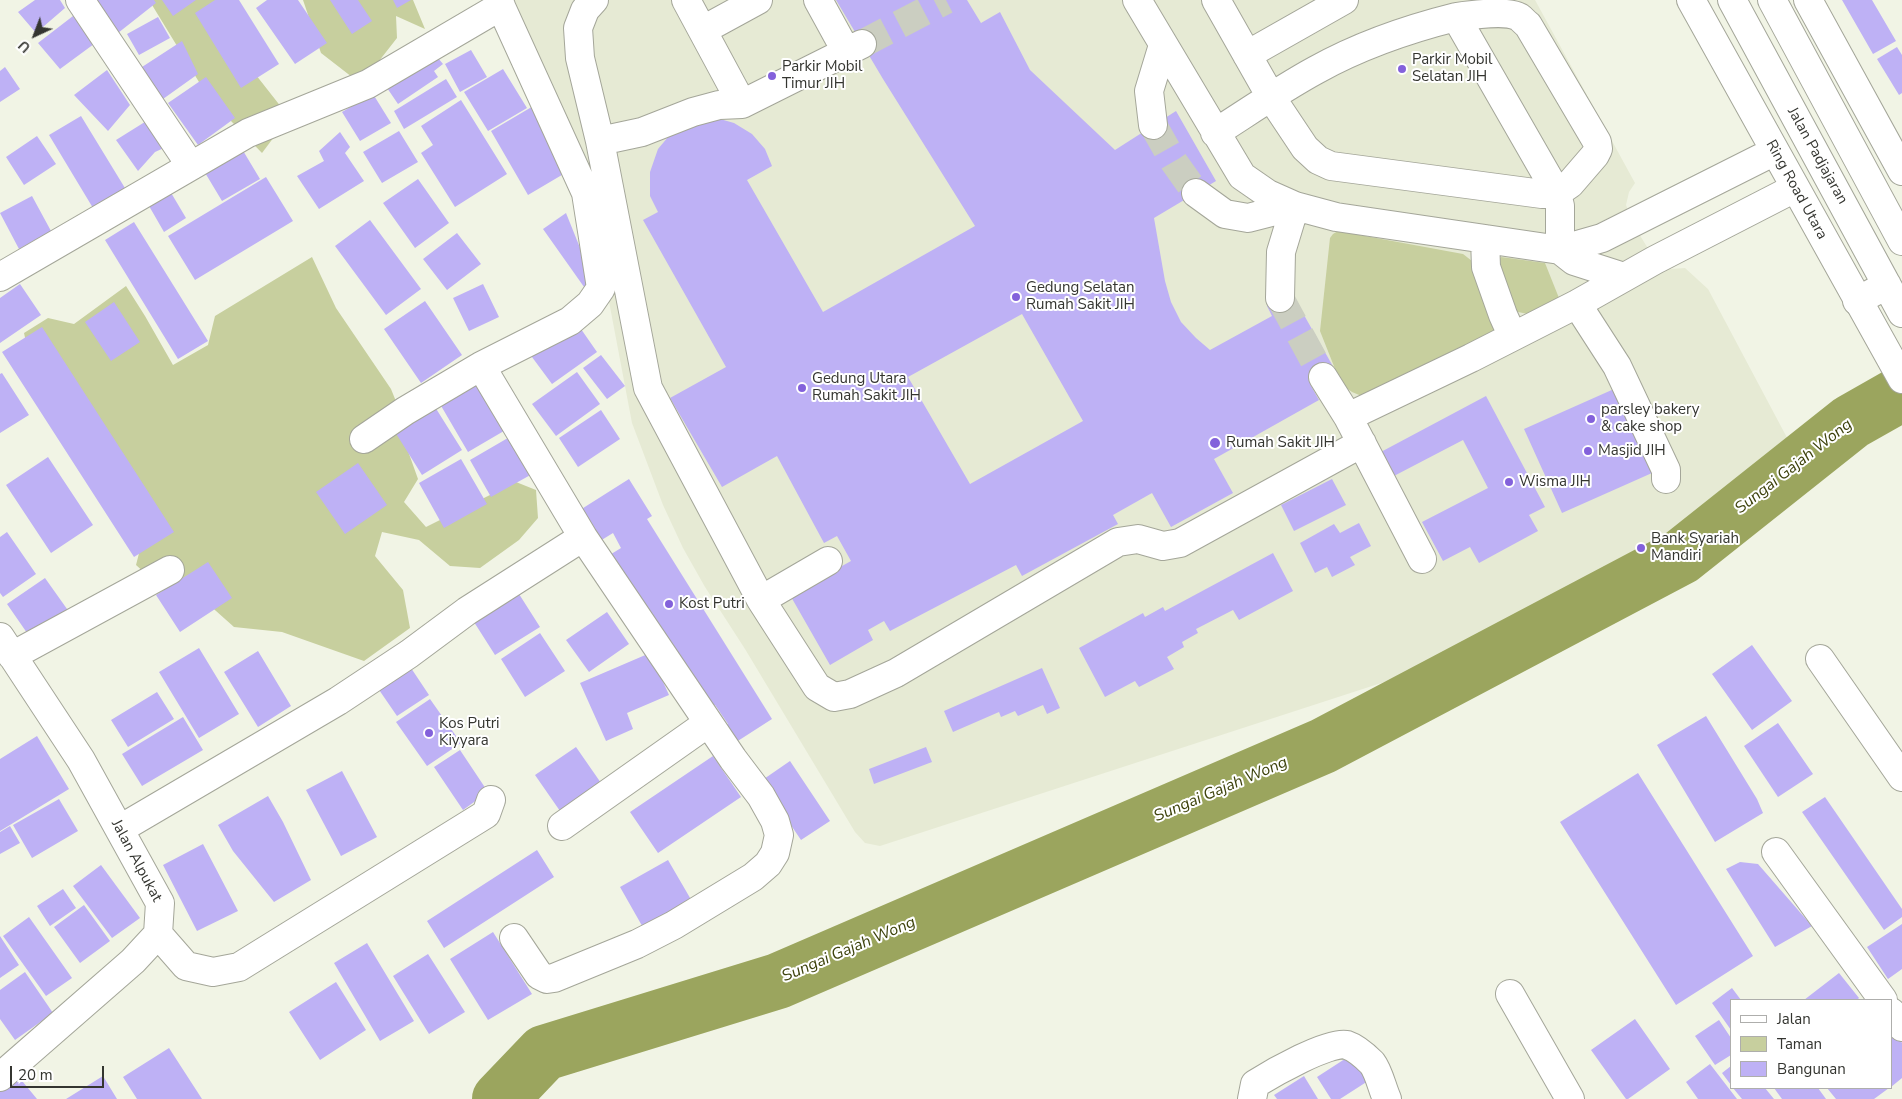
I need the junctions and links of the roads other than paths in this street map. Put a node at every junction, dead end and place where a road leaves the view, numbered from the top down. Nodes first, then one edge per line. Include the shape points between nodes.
1 (80, 0) edge
2 (594, 0) edge
3 (686, 0) edge
4 (758, 0) edge
5 (818, 0) edge
6 (1137, 0) edge
7 (1216, 0) edge
8 (1344, 0) edge
9 (1691, 0) edge
10 (1732, 0) edge
11 (1772, 0) edge
12 (1808, 0) edge
13 (500, 3) edge
14 (1471, 10) edge
15 (703, 30) junction
16 (1163, 45) junction
17 (1247, 55) junction
18 (1271, 97) junction
19 (742, 104) junction
20 (1153, 126) tunnel mouth
21 (1214, 133) junction
22 (600, 141) junction
23 (1775, 151) junction
24 (191, 166) junction
25 (1902, 171) edge
26 (1795, 188) junction
27 (1196, 193) tunnel mouth
28 (1557, 193) junction
29 (1295, 206) junction
30 (1485, 239) junction
31 (1902, 241) edge
32 (1560, 250) junction
33 (1624, 277) junction
34 (0, 278) edge
35 (1894, 297) edge
36 (1280, 298) tunnel mouth
37 (1576, 304) junction
38 (1860, 306) junction
39 (1512, 335) junction
40 (481, 366) junction
41 (1323, 377) tunnel mouth
42 (1902, 379) edge
43 (1348, 417) junction
44 (364, 439) dead end
45 (1362, 442) junction
46 (1666, 479) dead end
47 (583, 537) junction
48 (1422, 559) dead end
49 (828, 561) dead end
50 (170, 570) dead end
51 (761, 600) junction
52 (6, 646) edge
53 (1820, 660) dead end
54 (708, 722) junction
55 (1902, 777) edge
56 (491, 800) dead end
57 (562, 826) dead end
58 (120, 830) junction
59 (1776, 852) dead end
60 (158, 934) junction
61 (514, 938) dead end
62 (1510, 994) dead end
63 (1881, 999) edge
64 (1892, 1013) edge
65 (1902, 1027) edge
66 (0, 1077) edge
67 (1252, 1099) edge
68 (1387, 1099) edge
69 (1570, 1099) edge

1 - 24 main road
2 - 22 main road via 585,10 578,28 580,58
3 - 15 main road
4 - 15 main road
5 - 19 main road via 854,48
6 - 16 main road
7 - 17 main road
8 - 17 main road
9 - 23 main road, Ring Road Utara
10 - 35 main road, Jalan Padjajaran
11 - 31 main road
12 - 25 main road
13 - 24 main road via 368,84 248,133
13 - 40 main road via 586,193 601,288 590,304 570,321
14 - 18 main road via 1363,47
14 - 28 main road
14 - 28 main road via 1518,16 1528,25 1597,142 1595,155 1570,184
15 - 19 main road
16 - 20 main road via 1149,91
16 - 21 main road
17 - 18 main road
18 - 21 main road
18 - 28 main road via 1305,148 1318,160 1332,166 1542,194
19 - 22 main road via 719,105 642,132
21 - 29 main road via 1242,176 1268,194
22 - 51 main road via 648,388
23 - 26 main road, Ring Road Utara
23 - 32 main road via 1602,238
24 - 34 main road
26 - 33 main road
26 - 38 main road, Ring Road Utara
27 - 29 main road via 1225,214 1248,218
28 - 32 main road
29 - 30 main road via 1336,217
29 - 36 main road via 1281,252
30 - 32 main road
30 - 39 main road via 1486,268
32 - 33 main road via 1574,261
33 - 37 main road
35 - 38 main road
37 - 39 main road
37 - 46 main road via 1617,366 1666,470
38 - 42 main road, Ring Road Utara
39 - 43 main road
40 - 44 main road
40 - 47 main road
41 - 43 main road
43 - 45 main road
45 - 48 main road
45 - 51 main road via 1180,543 1163,546 1138,539 1118,542 896,673 850,694 834,697 817,687
47 - 54 main road
47 - 58 main road via 467,611 338,701
49 - 51 main road
50 - 52 main road
52 - 58 main road, Jalan Alpukat via 81,760
53 - 55 main road
54 - 57 main road
54 - 61 main road via 775,821 778,845 768,864 753,877 674,925 554,978 539,975
56 - 60 main road via 486,814 239,967 213,972 186,966
58 - 60 main road, Jalan Alpukat via 160,903
59 - 63 main road
60 - 66 main road via 133,961
62 - 69 main road
64 - 65 main road
67 - 68 main road via 1255,1084 1270,1075 1330,1045 1346,1044 1373,1065

